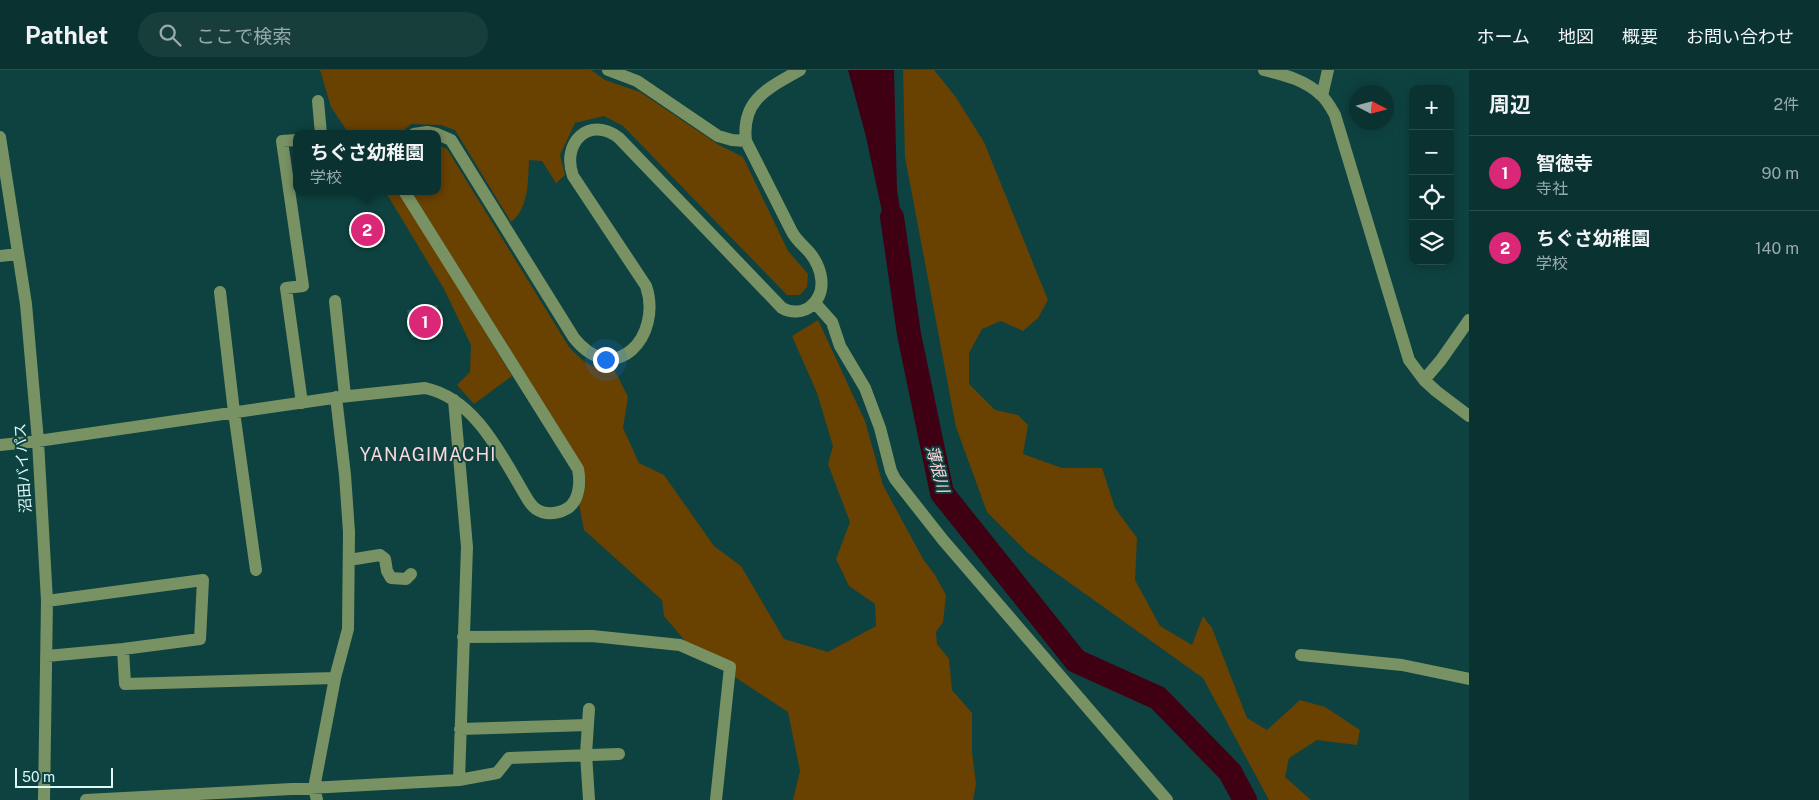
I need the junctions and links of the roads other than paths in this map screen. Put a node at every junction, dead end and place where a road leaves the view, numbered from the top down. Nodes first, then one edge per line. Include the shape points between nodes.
1 (608, 70) edge
2 (800, 70) edge
3 (1264, 70) edge
4 (1328, 70) edge
5 (1322, 96) junction
6 (318, 102) dead end
7 (322, 130) edge
8 (441, 136) edge
9 (0, 137) edge
10 (293, 140) edge
11 (746, 141) junction
12 (2, 163) edge
13 (407, 195) edge
14 (6, 219) edge
15 (18, 254) junction
16 (0, 256) edge
17 (220, 292) dead end
18 (335, 301) dead end
19 (815, 303) junction
20 (1469, 320) edge
21 (1424, 380) junction
22 (340, 397) junction
23 (454, 400) junction
24 (302, 403) junction
25 (234, 412) junction
26 (1469, 416) edge
27 (38, 441) junction
28 (0, 445) edge
29 (349, 560) junction
30 (256, 570) dead end
31 (411, 574) dead end
32 (47, 600) junction
33 (463, 637) junction
34 (123, 649) junction
35 (1301, 655) dead end
36 (47, 656) junction
37 (335, 678) junction
38 (1469, 679) edge
39 (589, 709) dead end
40 (588, 725) junction
41 (460, 729) junction
42 (586, 754) junction
43 (619, 754) dead end
44 (459, 780) junction
45 (316, 794) edge
46 (153, 798) edge
47 (43, 800) edge
48 (86, 800) edge
49 (589, 800) edge
50 (716, 800) edge
51 (1167, 800) edge

1 - 11 street via 637,81 718,136
2 - 11 street via 757,97 746,117
3 - 5 street via 1290,76
4 - 5 street
5 - 21 street via 1335,115 1409,360
6 - 7 street
8 - 19 street via 451,140 574,338 582,348 601,359 625,355 636,347 648,323 650,298 646,286 573,176 570,155 573,144 588,131 600,129 619,138 782,308 803,311
9 - 12 street, 沼田バイパス
10 - 24 street via 282,141 303,286 286,288
11 - 19 street via 796,240 808,251 822,276 820,294
12 - 14 street, 沼田バイパス
13 - 23 street via 578,469 578,491 567,509 556,513 535,509 492,441
14 - 15 street, 沼田バイパス
15 - 16 street
15 - 27 street, 沼田バイパス via 26,304
17 - 25 street
18 - 22 street
19 - 51 street via 832,322 840,346 865,388 895,479 943,540
20 - 21 street
21 - 26 street
22 - 23 street via 425,388
22 - 24 street
22 - 29 street
23 - 33 street via 467,547
24 - 25 street
25 - 27 street
25 - 30 street
27 - 28 street
27 - 32 street, 沼田バイパス
29 - 31 street via 380,555 385,559 391,578 406,579
29 - 37 street via 348,628
32 - 34 street via 204,580 200,639
32 - 36 street, 沼田バイパス
33 - 41 street
33 - 50 street via 592,636 680,646 730,667
34 - 36 street
34 - 37 street via 125,684
35 - 38 street via 1402,665
36 - 47 street, 沼田バイパス
37 - 45 street
39 - 40 street
40 - 41 street
40 - 42 street
41 - 44 street
42 - 43 street
42 - 44 street via 508,758 497,773
42 - 49 street
44 - 45 street
45 - 46 street
46 - 48 street

